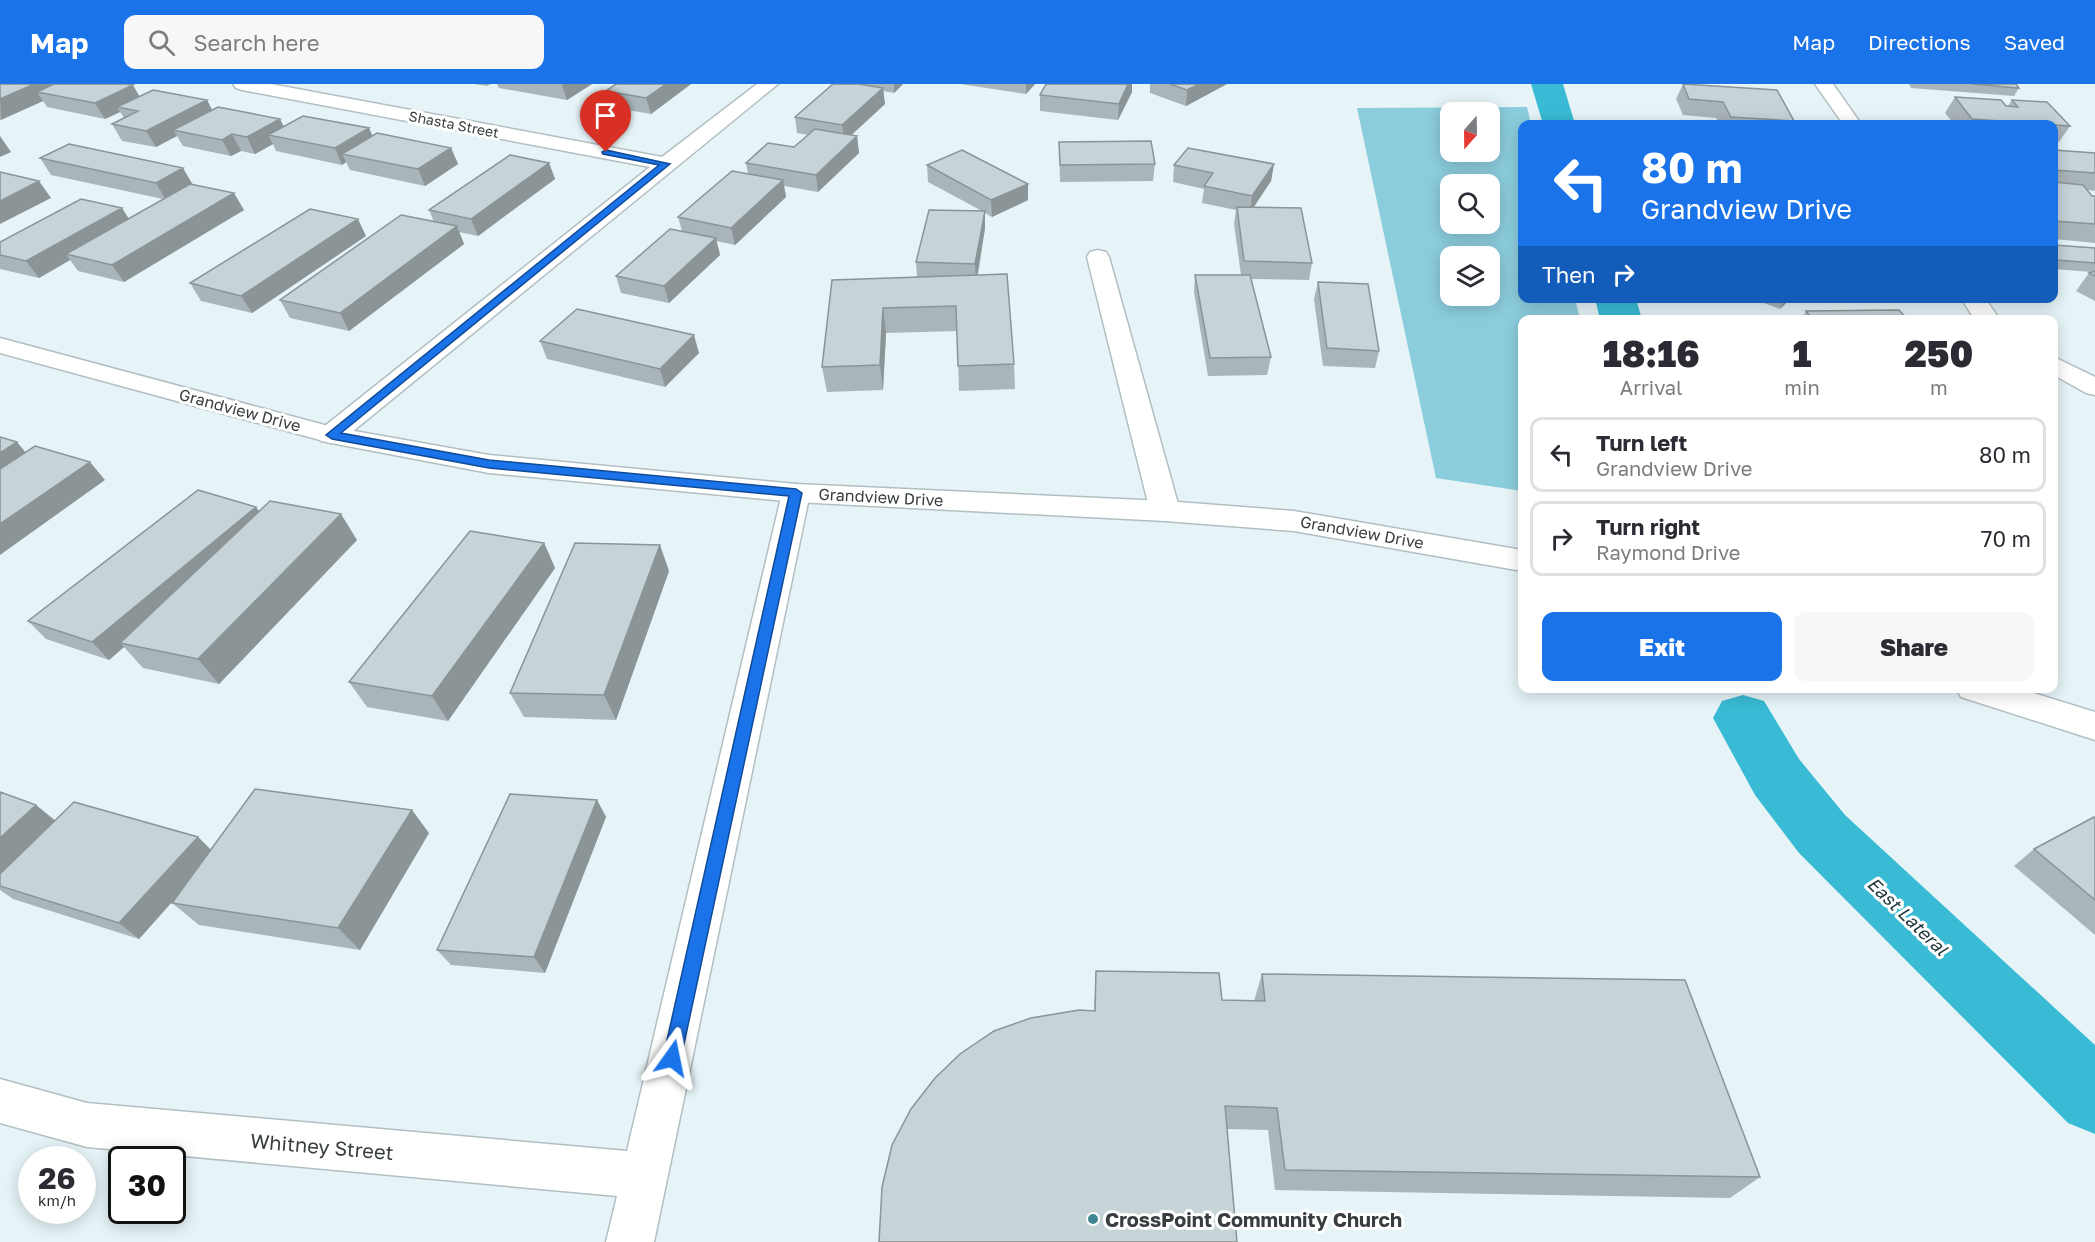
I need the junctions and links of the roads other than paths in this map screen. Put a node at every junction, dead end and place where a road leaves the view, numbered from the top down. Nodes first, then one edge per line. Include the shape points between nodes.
1 (242, 84) edge
2 (769, 84) edge
3 (1824, 84) edge
4 (1849, 120) edge
5 (666, 164) junction
6 (1098, 257) dead end
7 (0, 345) edge
8 (2058, 367) edge
9 (2095, 387) edge
10 (332, 435) junction
11 (796, 493) junction
12 (1165, 511) junction
13 (1518, 560) edge
14 (1989, 693) edge
15 (2095, 726) edge
16 (0, 1101) edge
17 (646, 1176) junction
18 (630, 1242) edge

1 - 5 street, Shasta Street
2 - 5 street
3 - 4 street
5 - 10 street
6 - 12 street
7 - 10 street, Grandview Drive
8 - 9 street
10 - 11 street, Grandview Drive via 489,464
11 - 12 street, Grandview Drive
11 - 17 street
12 - 13 street, Grandview Drive via 1294,521
14 - 15 street
16 - 17 street, Whitney Street via 87,1125
17 - 18 street

